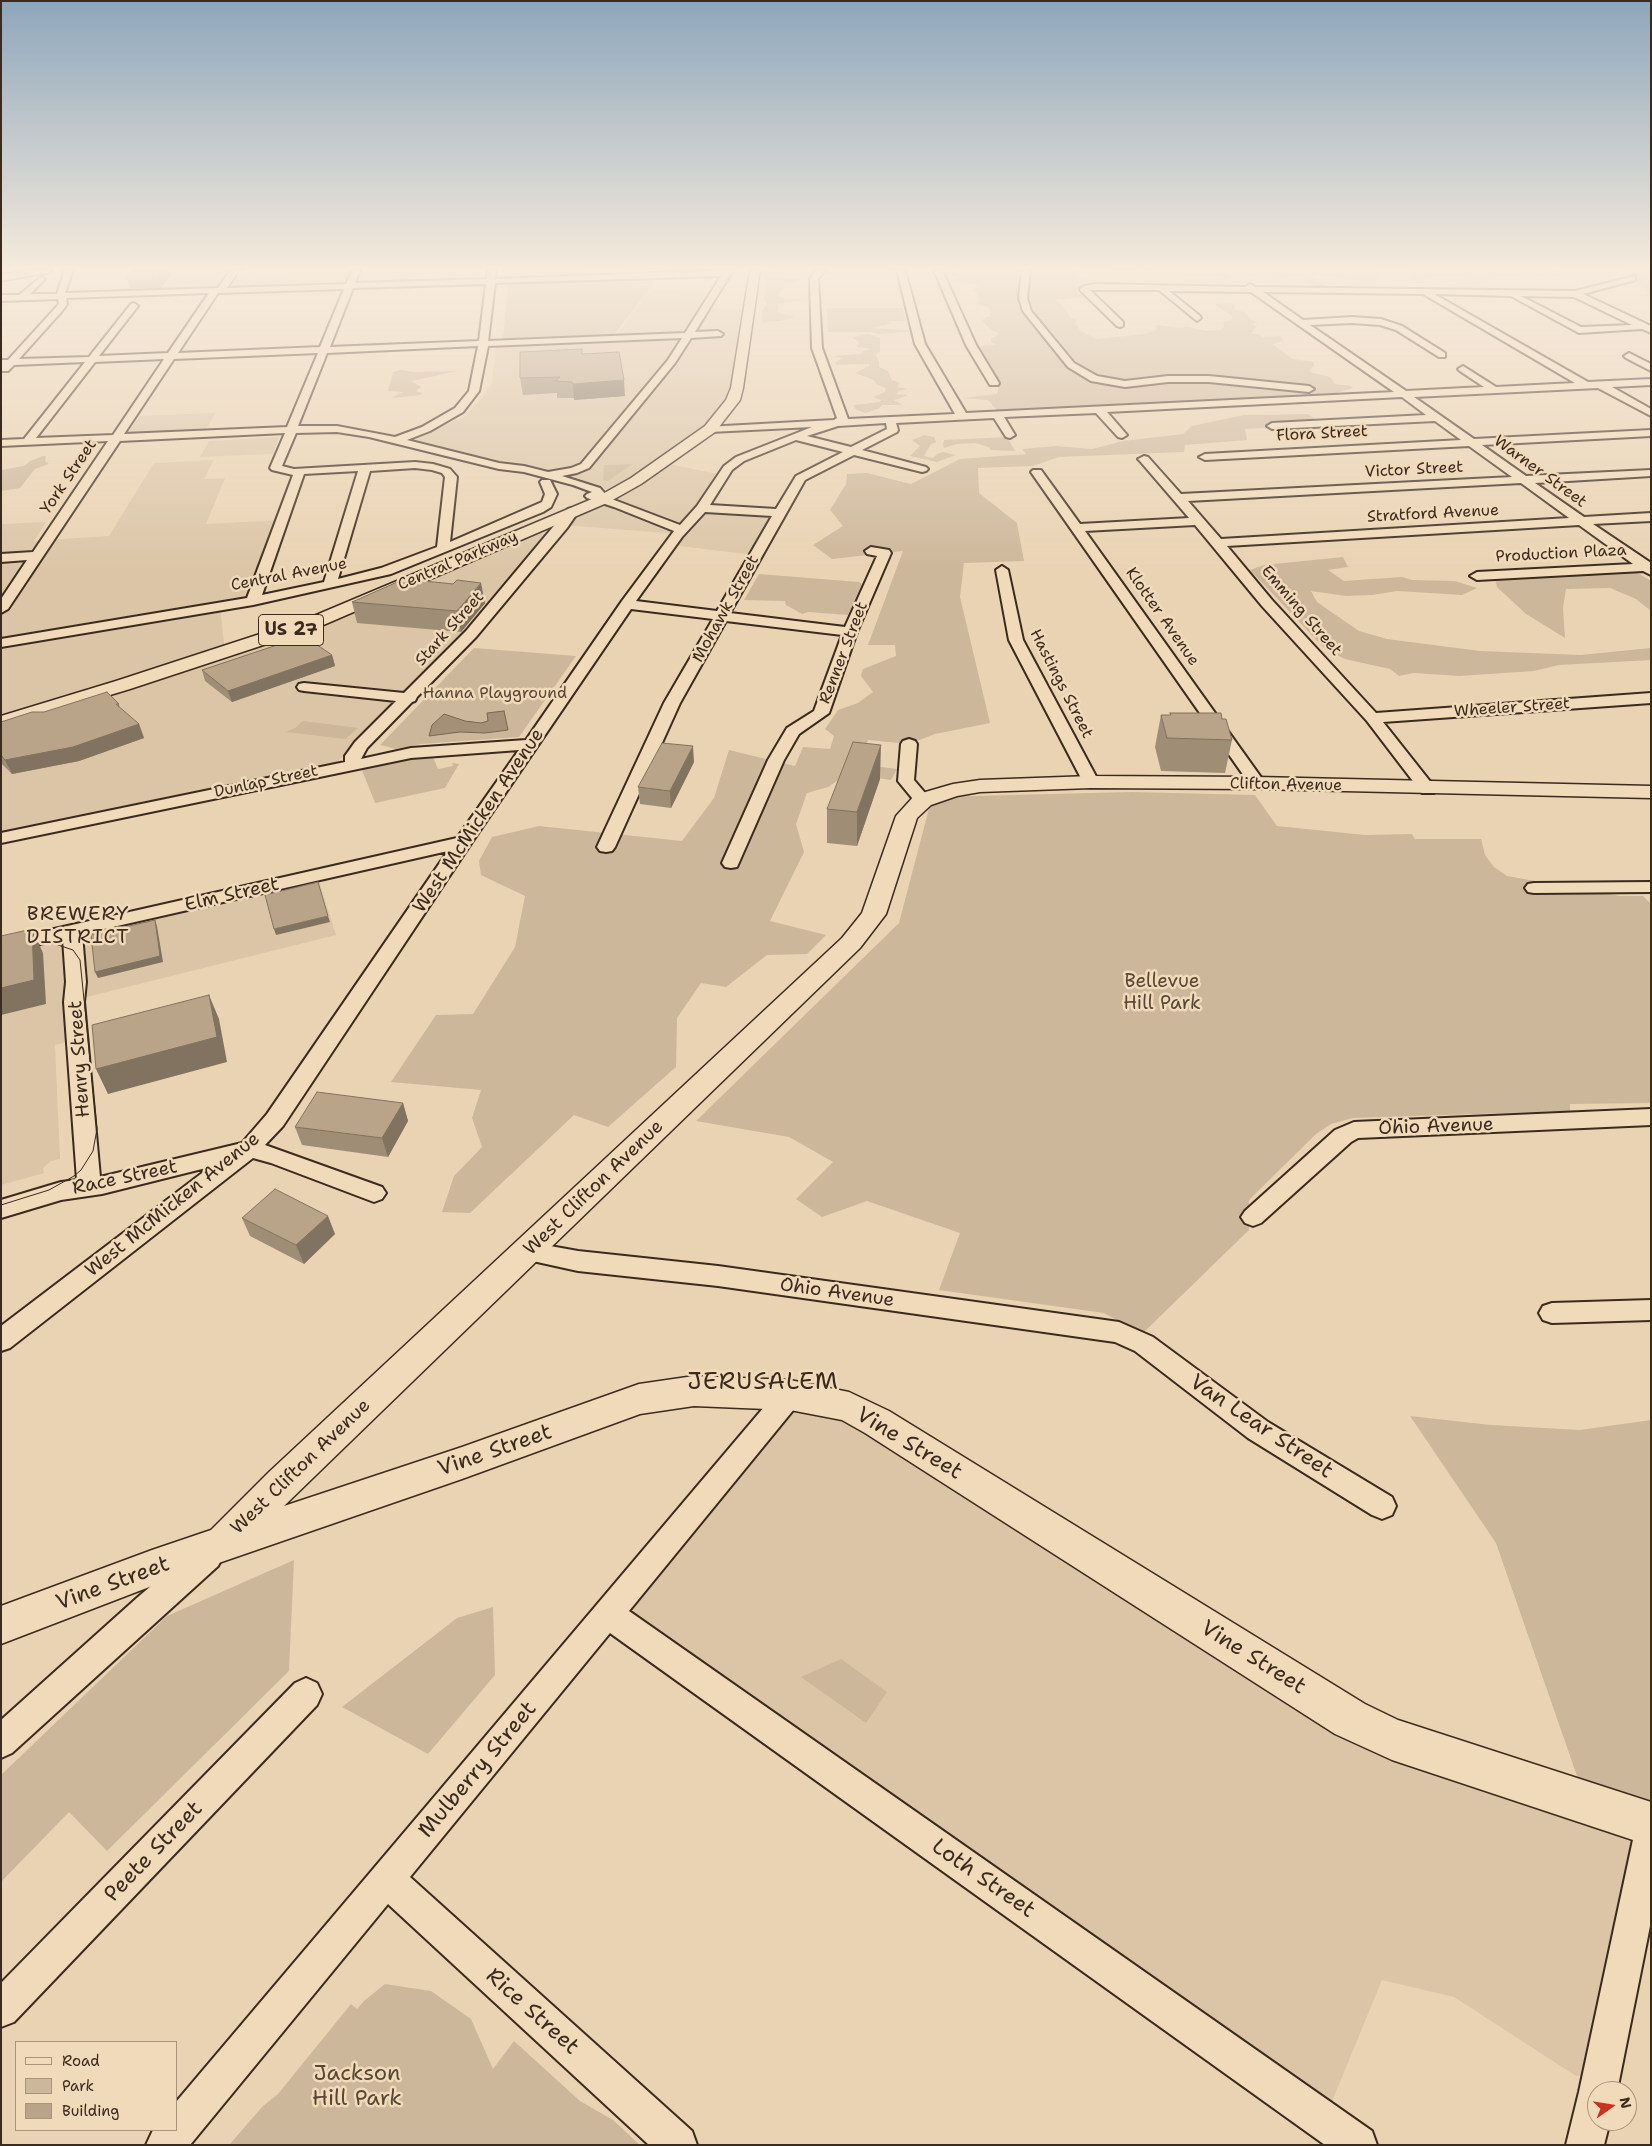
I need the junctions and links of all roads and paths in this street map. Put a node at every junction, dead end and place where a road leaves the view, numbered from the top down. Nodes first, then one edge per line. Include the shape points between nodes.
1 (84, 370) edge
2 (161, 370) edge
3 (316, 370) edge
4 (478, 370) edge
5 (664, 370) edge
6 (739, 370) edge
7 (825, 370) edge
8 (935, 370) edge
9 (986, 370) edge
10 (1079, 370) edge
11 (1368, 370) edge
12 (1465, 370) edge
13 (1560, 370) edge
14 (1651, 382) edge
15 (994, 384) dead end
16 (1586, 385) junction
17 (1600, 385) junction
18 (1493, 389) junction
19 (1403, 394) junction
20 (1326, 398) junction
21 (1098, 409) junction
22 (1651, 414) edge
23 (997, 415) junction
24 (962, 416) junction
25 (1436, 418) junction
26 (890, 420) junction
27 (836, 423) junction
28 (291, 429) junction
29 (710, 429) junction
30 (1651, 433) edge
31 (1010, 434) dead end
32 (1122, 435) dead end
33 (795, 436) junction
34 (115, 438) junction
35 (396, 440) junction
36 (27, 442) junction
37 (1471, 442) junction
38 (1, 444) edge
39 (853, 451) junction
40 (1298, 452) junction
41 (595, 454) junction
42 (1205, 457) dead end
43 (1144, 459) dead end
44 (365, 468) junction
45 (922, 470) dead end
46 (298, 471) junction
47 (1037, 472) dead end
48 (1651, 473) edge
49 (542, 477) junction
50 (1524, 480) junction
51 (600, 494) junction
52 (1179, 498) junction
53 (702, 508) junction
54 (572, 512) junction
55 (781, 513) junction
56 (1651, 517) edge
57 (1198, 521) junction
58 (1581, 521) junction
59 (1078, 528) junction
60 (682, 529) junction
61 (1218, 543) junction
62 (443, 549) junction
63 (871, 551) dead end
64 (35, 556) junction
65 (1, 558) edge
66 (1649, 568) edge
67 (1002, 570) dead end
68 (1477, 576) dead end
69 (330, 585) junction
70 (253, 600) junction
71 (627, 604) junction
72 (1, 609) edge
73 (721, 616) junction
74 (850, 632) junction
75 (1, 643) edge
76 (304, 687) dead end
77 (410, 698) junction
78 (1651, 698) edge
79 (1372, 718) junction
80 (1, 722) edge
81 (532, 744) junction
82 (909, 744) dead end
83 (353, 764) junction
84 (1091, 782) junction
85 (1257, 784) junction
86 (1428, 789) junction
87 (1651, 792) edge
88 (923, 800) junction
89 (1, 838) edge
90 (463, 842) junction
91 (606, 847) dead end
92 (732, 863) dead end
93 (1651, 887) edge
94 (1534, 888) dead end
95 (72, 931) junction
96 (1, 947) edge
97 (1651, 1117) edge
98 (249, 1149) junction
99 (89, 1187) junction
100 (374, 1193) dead end
101 (1, 1209) edge
102 (1253, 1216) dead end
103 (528, 1251) junction
104 (1651, 1310) edge
105 (1552, 1313) dead end
106 (1, 1341) edge
107 (1144, 1344) joint
108 (790, 1394) junction
109 (1382, 1506) dead end
110 (220, 1546) junction
111 (608, 1614) junction
112 (1, 1625) edge
113 (306, 1694) dead end
114 (1, 1742) edge
115 (1651, 1824) edge
116 (1651, 1835) edge
117 (386, 1879) junction
118 (1, 2009) edge
119 (1600, 2081) edge
120 (178, 2129) edge
121 (177, 2131) edge
122 (1588, 2131) edge
123 (165, 2145) edge
124 (678, 2145) edge
125 (1358, 2145) edge
126 (1585, 2145) edge

1 - 36 street
2 - 34 street, York Street
3 - 28 street
4 - 35 street via 474,391 464,404 426,429
5 - 41 street
6 - 29 main road, Central Parkway / US 27 via 735,394 726,411
7 - 27 street via 842,419
8 - 24 street
9 - 15 street
10 - 20 street via 1094,379 1125,384 1178,379 1249,382 1304,388
11 - 19 street, Warner Street
12 - 18 street
13 - 16 street
14 - 17 street
16 - 17 street
16 - 18 street
17 - 22 street
18 - 19 street
19 - 20 street
19 - 25 street, Warner Street
20 - 21 street
21 - 23 street
21 - 32 street
23 - 24 street
23 - 31 street
24 - 26 street
25 - 37 street, Warner Street
25 - 40 street via 1272,426
26 - 27 street
26 - 39 street, Mohawk Street via 893,430
27 - 29 street
27 - 33 street, West McMicken Avenue
28 - 34 street
28 - 35 street via 354,431
28 - 46 street via 276,468
29 - 51 main road, Central Parkway / US 27 via 664,463
30 - 37 street, Flora Street
33 - 39 street
33 - 53 street, West McMicken Avenue via 733,463
34 - 36 street
34 - 64 street, York Street
35 - 49 street via 499,466 516,474
36 - 38 street
37 - 40 street, Flora Street
37 - 50 street, Warner Street
39 - 45 street
39 - 55 street, Mohawk Street via 802,475
40 - 42 street, Flora Street
41 - 49 street via 580,469
41 - 51 street via 593,476
43 - 52 street, Emming Street
44 - 46 street
44 - 62 street via 424,466 440,468 449,474
44 - 69 street
46 - 70 street
47 - 59 street, Klotter Avenue
48 - 50 street, Victor Street
49 - 51 street
49 - 62 street, Central Avenue via 552,494 547,504
50 - 52 street, Victor Street
50 - 58 street, Warner Street
51 - 54 main road, Central Parkway / US 27
51 - 60 street
52 - 57 street, Emming Street
53 - 55 street
53 - 60 street, West McMicken Avenue
54 - 77 street, Stark Street via 471,634
54 - 80 main road, Central Parkway / US 27 via 316,622 123,686
55 - 73 street, Mohawk Street
56 - 58 street, Stratford Avenue
57 - 59 street
57 - 61 street, Emming Street
58 - 61 street, Stratford Avenue
58 - 66 street, Warner Street
59 - 85 street, Klotter Avenue
60 - 71 street, West McMicken Avenue
61 - 79 street, Emming Street via 1267,603
62 - 69 street, Central Avenue via 386,571
63 - 74 street, Renner Street via 885,553
64 - 65 street
64 - 72 street, York Street
66 - 68 street, Production Plaza
67 - 84 street, Hastings Street via 1016,640
69 - 70 street, Central Avenue
70 - 75 street, Central Avenue
71 - 73 street
71 - 81 street, West McMicken Avenue
73 - 74 street
73 - 91 street, Mohawk Street via 672,703
74 - 92 street, Renner Street via 821,713 793,731 776,760
76 - 77 street
77 - 83 street, Stark Street via 361,745 353,756
78 - 79 street, Wheeler Street
79 - 86 street, Emming Street
81 - 83 street, Dunlap Street via 434,750
81 - 90 street, West McMicken Avenue
82 - 88 street via 904,771 906,781
83 - 89 street, Dunlap Street
84 - 85 main road, Clifton Avenue
84 - 88 main road, Clifton Avenue via 980,786 953,790
85 - 86 main road, Clifton Avenue
86 - 87 main road, Clifton Avenue
88 - 103 main road, West Clifton Avenue via 907,816 874,914 851,943
90 - 95 street, Elm Street
90 - 98 street, West McMicken Avenue via 276,1120
93 - 94 street
95 - 96 street, Elm Street
95 - 99 street, Henry Street via 76,982 74,1002
97 - 102 street, Ohio Avenue via 1354,1130 1342,1136
98 - 99 street, Race Street
98 - 100 street
98 - 106 street, West McMicken Avenue
99 - 101 street, Race Street
103 - 107 street, Ohio Avenue via 578,1261 718,1276 1119,1332
103 - 110 main road, West Clifton Avenue
104 - 105 street
107 - 109 street, Van Lear Street via 1258,1430
108 - 110 main road, Vine Street via 694,1390 639,1400
108 - 111 street, Mulberry Street
108 - 115 main road, Vine Street via 849,1407 877,1422 1350,1719 1392,1739
110 - 112 main road, Vine Street
110 - 114 street via 149,1606
111 - 117 street, Mulberry Street
111 - 125 street, Loth Street
113 - 118 street, Peete Street
116 - 119 street
117 - 120 street, Mulberry Street
117 - 124 street, Rice Street
121 - 123 street, Mulberry Street
122 - 126 street

